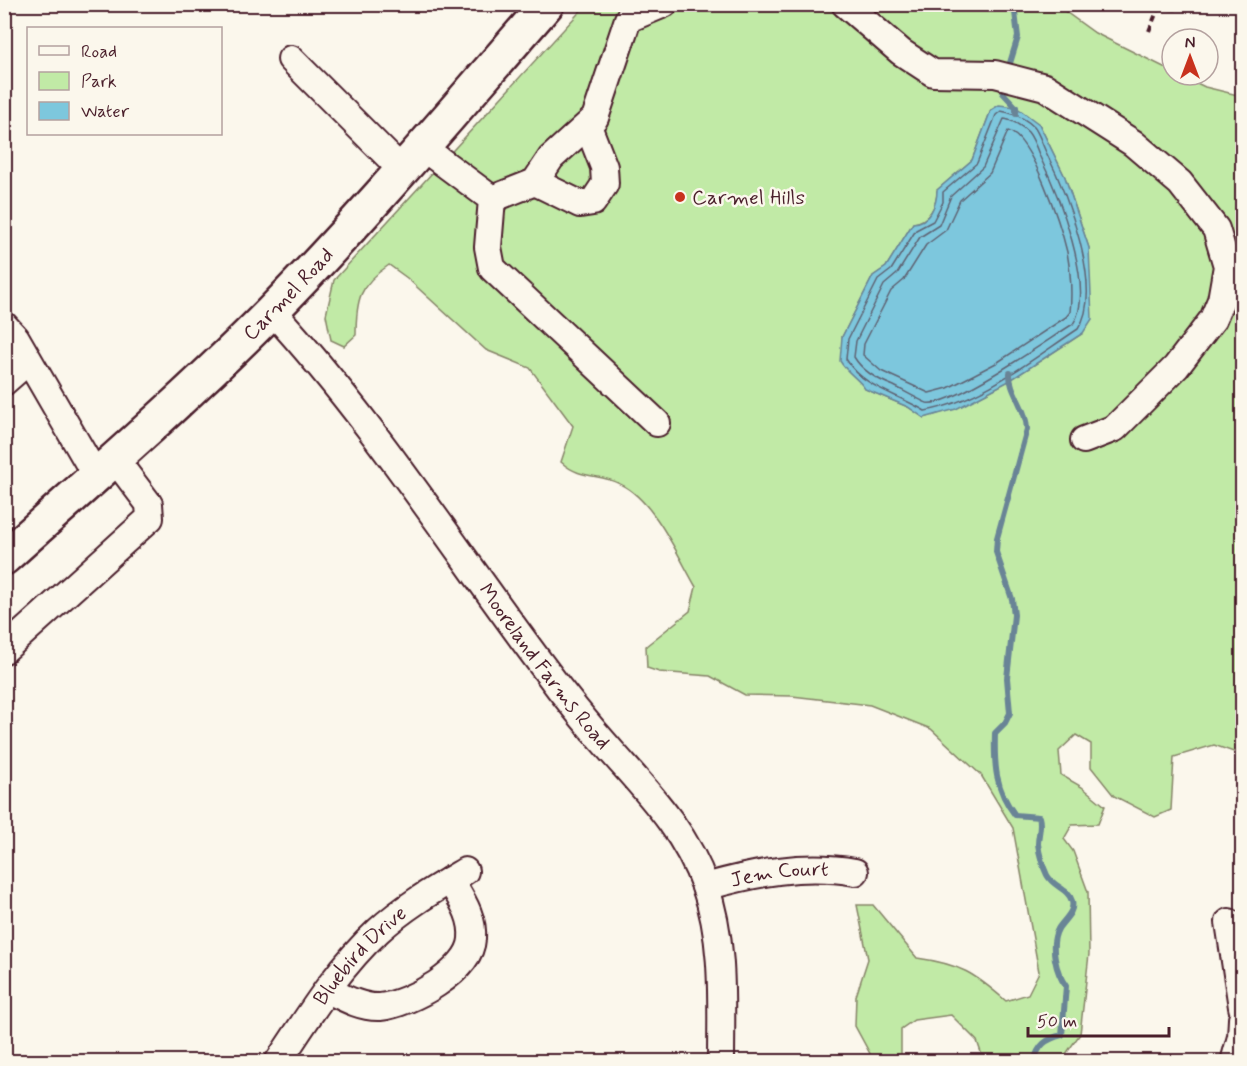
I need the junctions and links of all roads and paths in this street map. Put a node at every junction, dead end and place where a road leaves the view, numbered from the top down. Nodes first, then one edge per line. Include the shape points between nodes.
1 (547, 4) edge
2 (664, 4) edge
3 (845, 4) edge
4 (1201, 4) edge
5 (1160, 6) edge
6 (1149, 31) dead end
7 (291, 59) dead end
8 (588, 126) junction
9 (412, 158) junction
10 (535, 182) junction
11 (492, 199) junction
12 (272, 311) junction
13 (4, 325) edge
14 (28, 361) junction
15 (4, 382) edge
16 (657, 423) dead end
17 (1084, 440) dead end
18 (106, 467) junction
19 (4, 558) edge
20 (4, 650) edge
21 (855, 872) dead end
22 (705, 887) junction
23 (1229, 922) dead end
24 (328, 990) junction
25 (1242, 1007) edge
26 (1242, 1019) edge
27 (278, 1062) edge
28 (722, 1062) edge
29 (1234, 1062) edge

1 - 9 main road, Carmel Road
2 - 8 street via 628,19 595,118
3 - 17 street via 901,52 933,73 995,74 1045,87 1133,143 1180,183 1216,229 1227,266 1213,319 1176,367 1115,428
4 - 5 path via 1174,9
5 - 6 path
7 - 9 street
8 - 10 street via 551,158
8 - 10 street via 604,167 605,184 593,202 580,204
9 - 11 street
9 - 12 main road, Carmel Road
10 - 11 street
11 - 16 street via 488,247 492,268
12 - 18 main road, Carmel Road
12 - 22 street, Mooreland Farms Road via 349,400 545,669 661,807 691,853
13 - 14 street
14 - 15 street
14 - 18 street
18 - 19 main road, Carmel Road
18 - 20 street via 148,504 150,518
21 - 22 street, Jem Court via 772,870
22 - 28 street, Mooreland Farms Road via 716,930
23 - 25 street
24 - 24 street, Bluebird Drive via 346,964 378,931 457,875 471,918 472,939 470,952 451,971 419,996 379,1007 354,1003
24 - 27 street, Bluebird Drive
26 - 29 street

